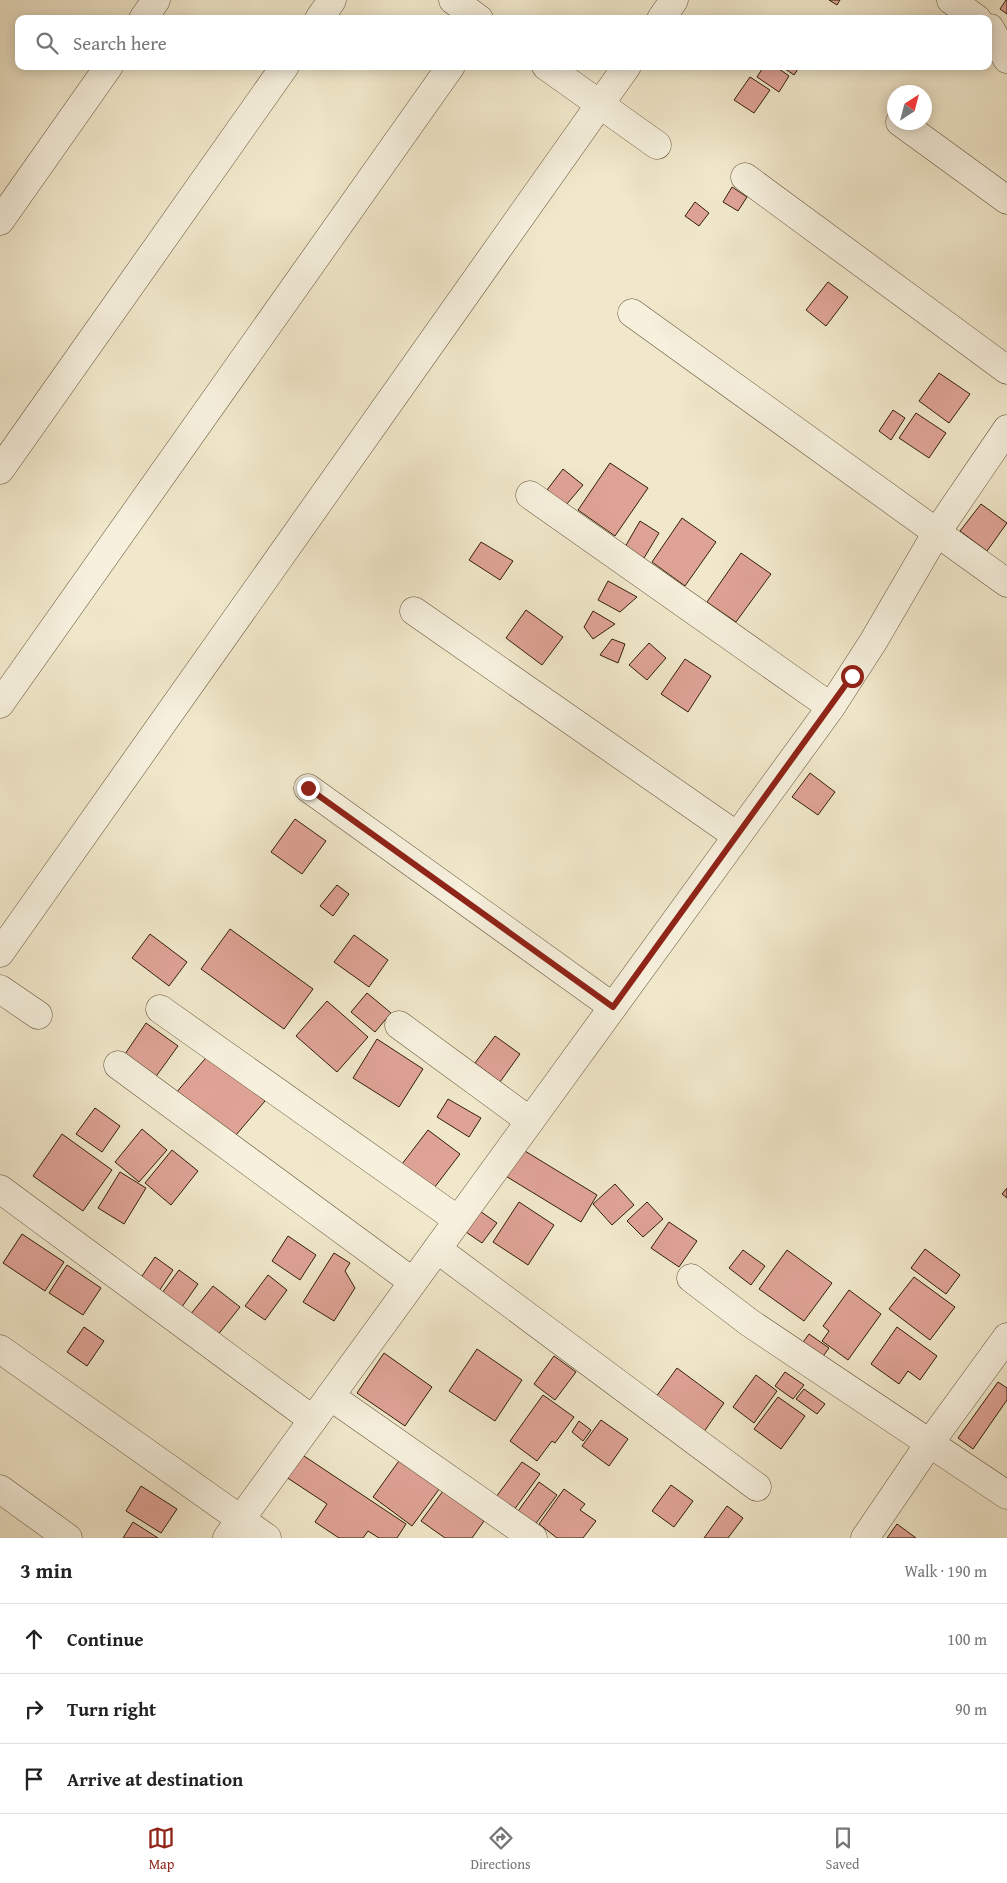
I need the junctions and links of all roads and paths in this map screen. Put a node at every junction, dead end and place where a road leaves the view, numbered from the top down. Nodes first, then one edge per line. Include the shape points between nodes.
1 (156, 0) edge
2 (332, 0) edge
3 (453, 0) edge
4 (674, 0) edge
5 (952, 0) edge
6 (146, 15) edge
7 (322, 15) edge
8 (474, 15) edge
9 (664, 15) edge
10 (973, 15) edge
11 (992, 30) edge
12 (1007, 59) edge
13 (106, 70) edge
14 (283, 70) edge
15 (448, 70) edge
16 (552, 70) edge
17 (624, 70) edge
18 (600, 105) junction
19 (911, 130) edge
20 (657, 145) dead end
21 (745, 177) dead end
22 (1007, 200) edge
23 (0, 221) edge
24 (632, 313) dead end
25 (1007, 370) edge
26 (1007, 429) edge
27 (0, 470) edge
28 (530, 495) dead end
29 (937, 532) junction
30 (1007, 583) edge
31 (414, 611) dead end
32 (0, 704) edge
33 (831, 707) junction
34 (308, 788) dead end
35 (737, 836) junction
36 (0, 953) edge
37 (0, 989) edge
38 (613, 1007) junction
39 (160, 1009) dead end
40 (38, 1016) dead end
41 (399, 1025) dead end
42 (118, 1065) dead end
43 (530, 1121) junction
44 (0, 1189) edge
45 (458, 1220) junction
46 (437, 1249) junction
47 (691, 1278) dead end
48 (413, 1282) junction
49 (1007, 1337) edge
50 (0, 1349) edge
51 (330, 1396) junction
52 (313, 1420) junction
53 (929, 1444) junction
54 (757, 1487) dead end
55 (0, 1489) edge
56 (1007, 1495) edge
57 (233, 1529) edge
58 (68, 1538) edge
59 (267, 1538) edge
60 (533, 1538) edge
61 (864, 1538) edge

1 - 6 street
2 - 7 street
3 - 8 street
4 - 9 street
5 - 10 street
11 - 12 street
13 - 23 street
14 - 27 street
15 - 32 street
16 - 18 street
17 - 18 street
18 - 20 street
18 - 36 street
19 - 22 street
21 - 25 street
24 - 29 street
26 - 29 street
28 - 33 street
29 - 30 street
29 - 33 street
31 - 35 street
33 - 35 street
34 - 38 street
35 - 38 street
37 - 40 street
38 - 43 street
39 - 45 street
41 - 43 street
42 - 48 street
43 - 45 street
44 - 52 street
45 - 46 street
46 - 48 street
46 - 54 street
47 - 53 street via 758,1328
48 - 51 street
49 - 53 street
50 - 57 street
51 - 52 street
51 - 60 street
52 - 57 street
53 - 56 street
53 - 61 street
55 - 58 street
57 - 59 street

